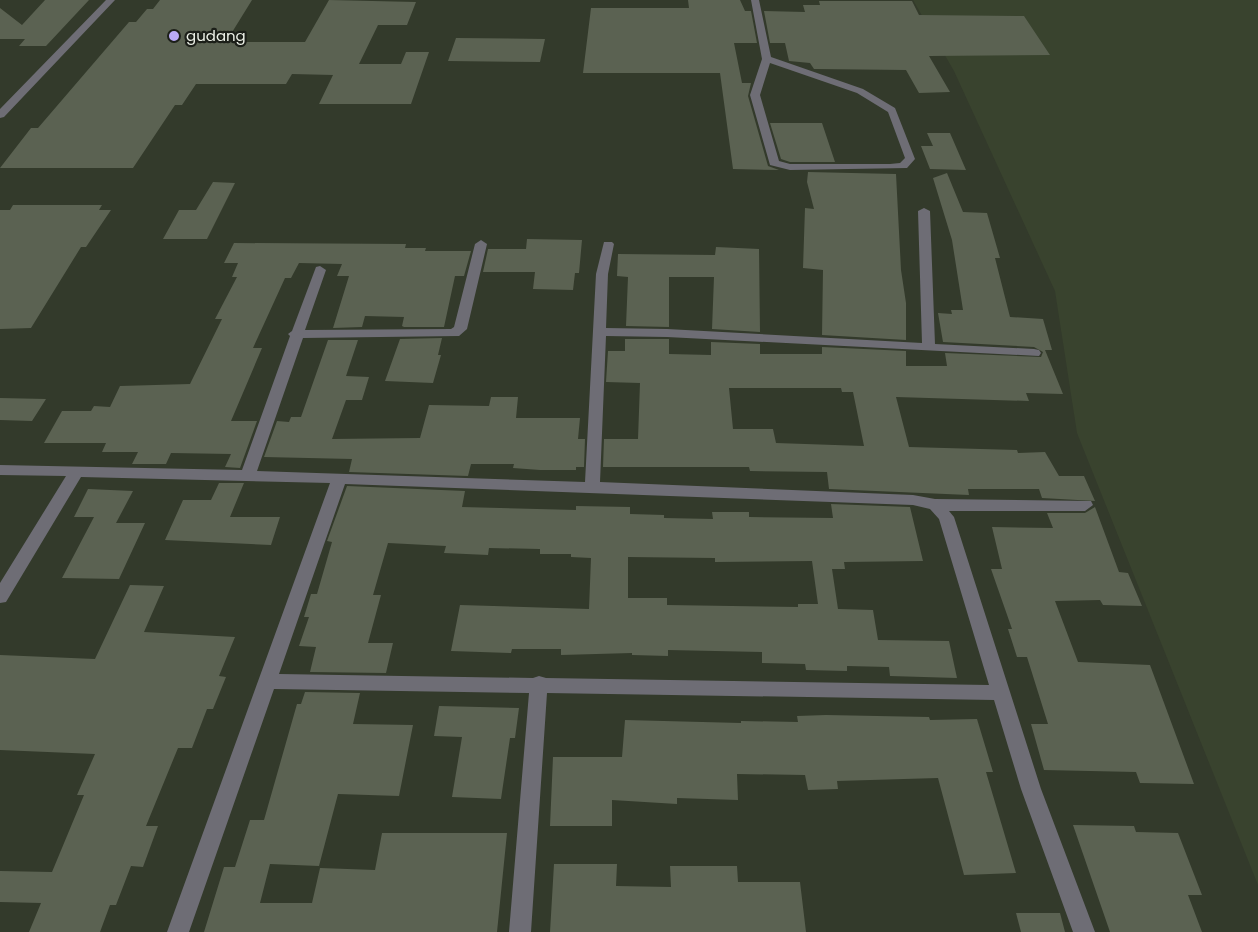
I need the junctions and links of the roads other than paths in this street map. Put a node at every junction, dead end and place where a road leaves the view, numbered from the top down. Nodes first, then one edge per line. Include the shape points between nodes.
1 (111, 0) edge
2 (755, 0) edge
3 (767, 59) junction
4 (0, 115) edge
5 (924, 211) dead end
6 (481, 244) dead end
7 (608, 244) dead end
8 (320, 270) dead end
9 (599, 332) junction
10 (295, 334) junction
11 (929, 348) junction
12 (1034, 353) dead end
13 (0, 470) edge
14 (77, 471) junction
15 (248, 475) junction
16 (339, 480) junction
17 (592, 487) junction
18 (936, 505) junction
19 (1085, 505) dead end
20 (0, 597) edge
21 (267, 681) junction
22 (539, 683) junction
23 (1002, 693) junction
24 (177, 932) edge
25 (520, 932) edge
26 (1084, 932) edge

1 - 4 street
2 - 3 street
3 - 3 street via 860,91 892,110 910,159 903,166 890,167 790,167 774,163 755,95
5 - 11 street
6 - 10 street via 460,329 454,333
7 - 9 street
8 - 10 street
9 - 11 street
9 - 17 street
10 - 15 street
11 - 12 street
13 - 14 street
14 - 15 street
14 - 20 street
15 - 16 street
16 - 17 street
16 - 21 street
17 - 18 street via 913,500
18 - 19 street
18 - 23 street via 946,516
21 - 22 street
21 - 24 street
22 - 23 street
22 - 25 street
23 - 26 street via 1031,789

